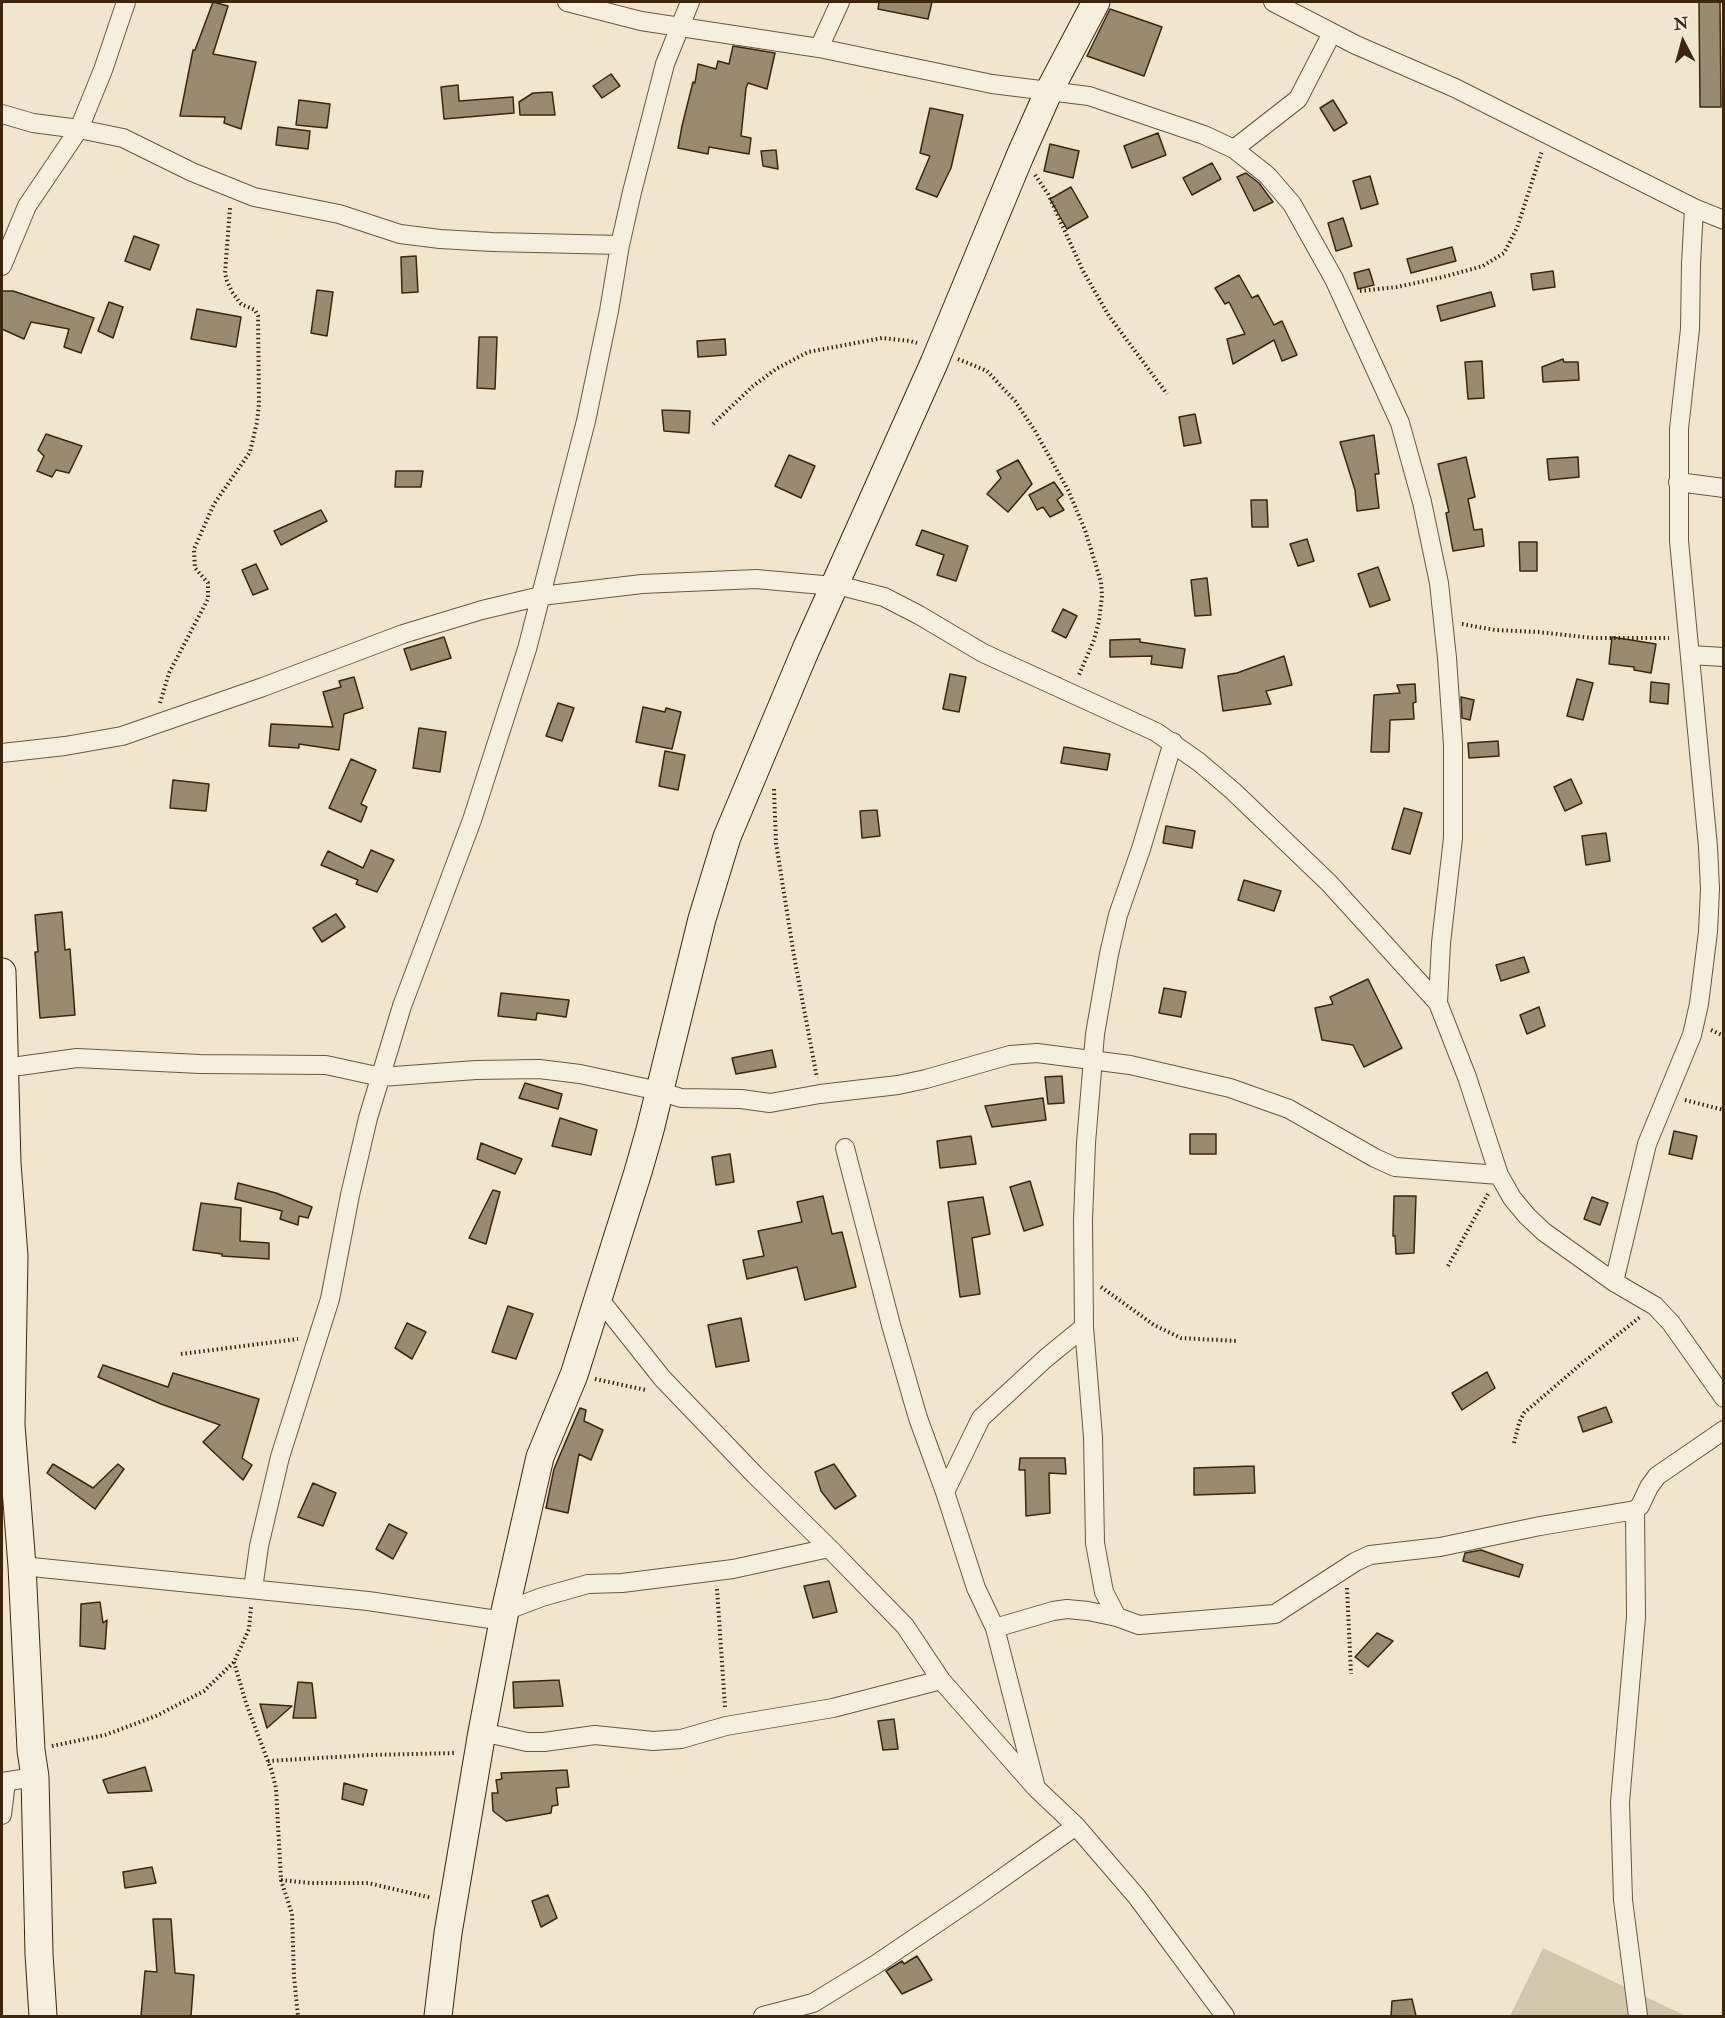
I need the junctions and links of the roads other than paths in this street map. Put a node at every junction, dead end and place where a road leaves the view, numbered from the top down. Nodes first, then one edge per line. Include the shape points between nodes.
1 (126, 2) edge
2 (567, 2) edge
3 (690, 2) edge
4 (840, 2) edge
5 (1096, 2) edge
6 (1273, 2) edge
7 (681, 26) junction
8 (1332, 33) junction
9 (819, 48) junction
10 (1048, 93) junction
11 (2, 114) edge
12 (79, 129) junction
13 (1234, 149) junction
14 (1694, 208) junction
15 (1724, 220) edge
16 (620, 245) junction
17 (2, 266) edge
18 (1678, 482) junction
19 (1724, 488) edge
20 (835, 586) junction
21 (541, 596) junction
22 (1689, 646) junction
23 (1724, 657) edge
24 (1173, 742) junction
25 (2, 753) edge
26 (1717, 913) edge
27 (2, 972) edge
28 (1438, 1003) junction
29 (1093, 1059) junction
30 (5, 1068) junction
31 (381, 1077) junction
32 (659, 1091) junction
33 (845, 1148) dead end
34 (4, 1163) edge
35 (1499, 1175) junction
36 (1614, 1282) junction
37 (597, 1296) junction
38 (1084, 1327) junction
39 (1724, 1398) edge
40 (1724, 1430) edge
41 (8, 1467) edge
42 (945, 1492) junction
43 (1635, 1509) junction
44 (829, 1548) junction
45 (22, 1566) junction
46 (252, 1589) junction
47 (504, 1616) junction
48 (1117, 1617) junction
49 (995, 1628) junction
50 (941, 1680) junction
51 (480, 1742) junction
52 (35, 1777) junction
53 (4, 1782) edge
54 (1036, 1788) junction
55 (2, 1815) edge
56 (1076, 1826) junction
57 (43, 2016) edge
58 (438, 2016) edge
59 (763, 2016) edge
60 (1225, 2016) edge
61 (1638, 2016) edge

1 - 12 street
2 - 7 street via 641,21
3 - 7 street
4 - 9 street
5 - 10 street
6 - 8 street
7 - 9 street
7 - 16 street via 665,64
8 - 13 street via 1298,99
8 - 14 street via 1455,88
9 - 10 street
10 - 13 street via 1089,96
10 - 20 street
11 - 12 street
12 - 16 street via 123,138 232,189 286,205 339,214 400,234 482,242
12 - 17 street via 27,206
13 - 28 street via 1267,175 1292,204 1341,293 1391,401 1422,502 1439,583 1453,744 1453,838
14 - 15 street
14 - 18 street via 1690,329 1679,429
16 - 21 street via 586,421
18 - 19 street
18 - 22 street
20 - 21 street via 756,579 642,584
20 - 24 street via 884,597 983,653
20 - 32 street via 727,837
21 - 25 street via 394,636 122,736
21 - 31 street via 472,820 402,1006
22 - 23 street
22 - 26 street
24 - 28 street via 1233,791 1329,883
24 - 29 street via 1108,954
26 - 36 street via 1707,942 1692,1035 1647,1144
27 - 30 street
28 - 35 street
29 - 32 street via 1016,1054 926,1080 770,1102 689,1099
29 - 35 street via 1230,1088 1289,1109 1395,1167
29 - 38 street via 1086,1143
30 - 31 street via 77,1058 326,1065
30 - 34 street
31 - 32 street via 539,1069
31 - 46 street via 359,1155 320,1337 280,1457
32 - 37 street via 638,1172
33 - 42 street via 918,1418
34 - 41 street via 14,1256
35 - 36 street via 1512,1198 1544,1232
36 - 39 street via 1655,1306
37 - 44 street via 640,1353
37 - 47 street via 574,1375 540,1457
38 - 42 street via 981,1418
38 - 48 street via 1093,1437 1095,1544 1104,1593
40 - 43 street via 1657,1476
41 - 45 street
42 - 49 street via 976,1587
43 - 48 street via 1440,1547 1370,1556 1275,1614 1144,1625
43 - 61 street via 1636,1617 1620,1802 1623,1900
44 - 47 street via 733,1569 588,1584 542,1597
44 - 50 street via 905,1626
45 - 46 street
45 - 52 street
46 - 47 street
47 - 51 street
48 - 49 street via 1067,1609
49 - 54 street
50 - 51 street via 832,1708 726,1726 681,1739 653,1741 595,1735 544,1742
50 - 54 street
51 - 58 street
52 - 53 street
52 - 57 street
53 - 55 street
54 - 56 street
56 - 59 street via 875,1965 799,2008
56 - 60 street via 1137,1897

